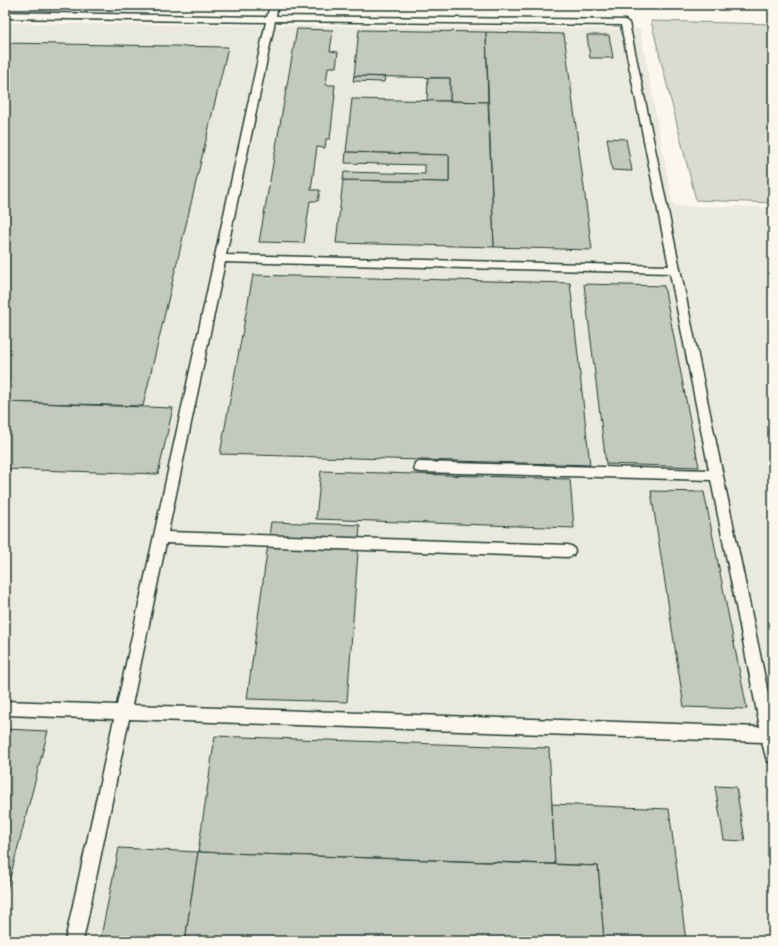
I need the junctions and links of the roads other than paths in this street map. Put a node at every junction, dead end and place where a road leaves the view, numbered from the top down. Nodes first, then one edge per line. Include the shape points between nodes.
1 (274, 5) edge
2 (5, 15) edge
3 (272, 18) junction
4 (220, 258) junction
5 (675, 270) junction
6 (420, 467) dead end
7 (716, 475) junction
8 (160, 537) junction
9 (568, 551) dead end
10 (5, 708) edge
11 (123, 712) junction
12 (769, 735) junction
13 (773, 756) edge
14 (74, 941) edge

1 - 3 lane
2 - 3 lane via 257,20
3 - 4 lane
3 - 5 lane via 625,22
4 - 5 lane
4 - 8 lane
5 - 7 lane
6 - 7 lane
7 - 12 lane
8 - 9 lane
8 - 11 lane
10 - 11 lane
11 - 12 lane
11 - 14 lane
12 - 13 lane

